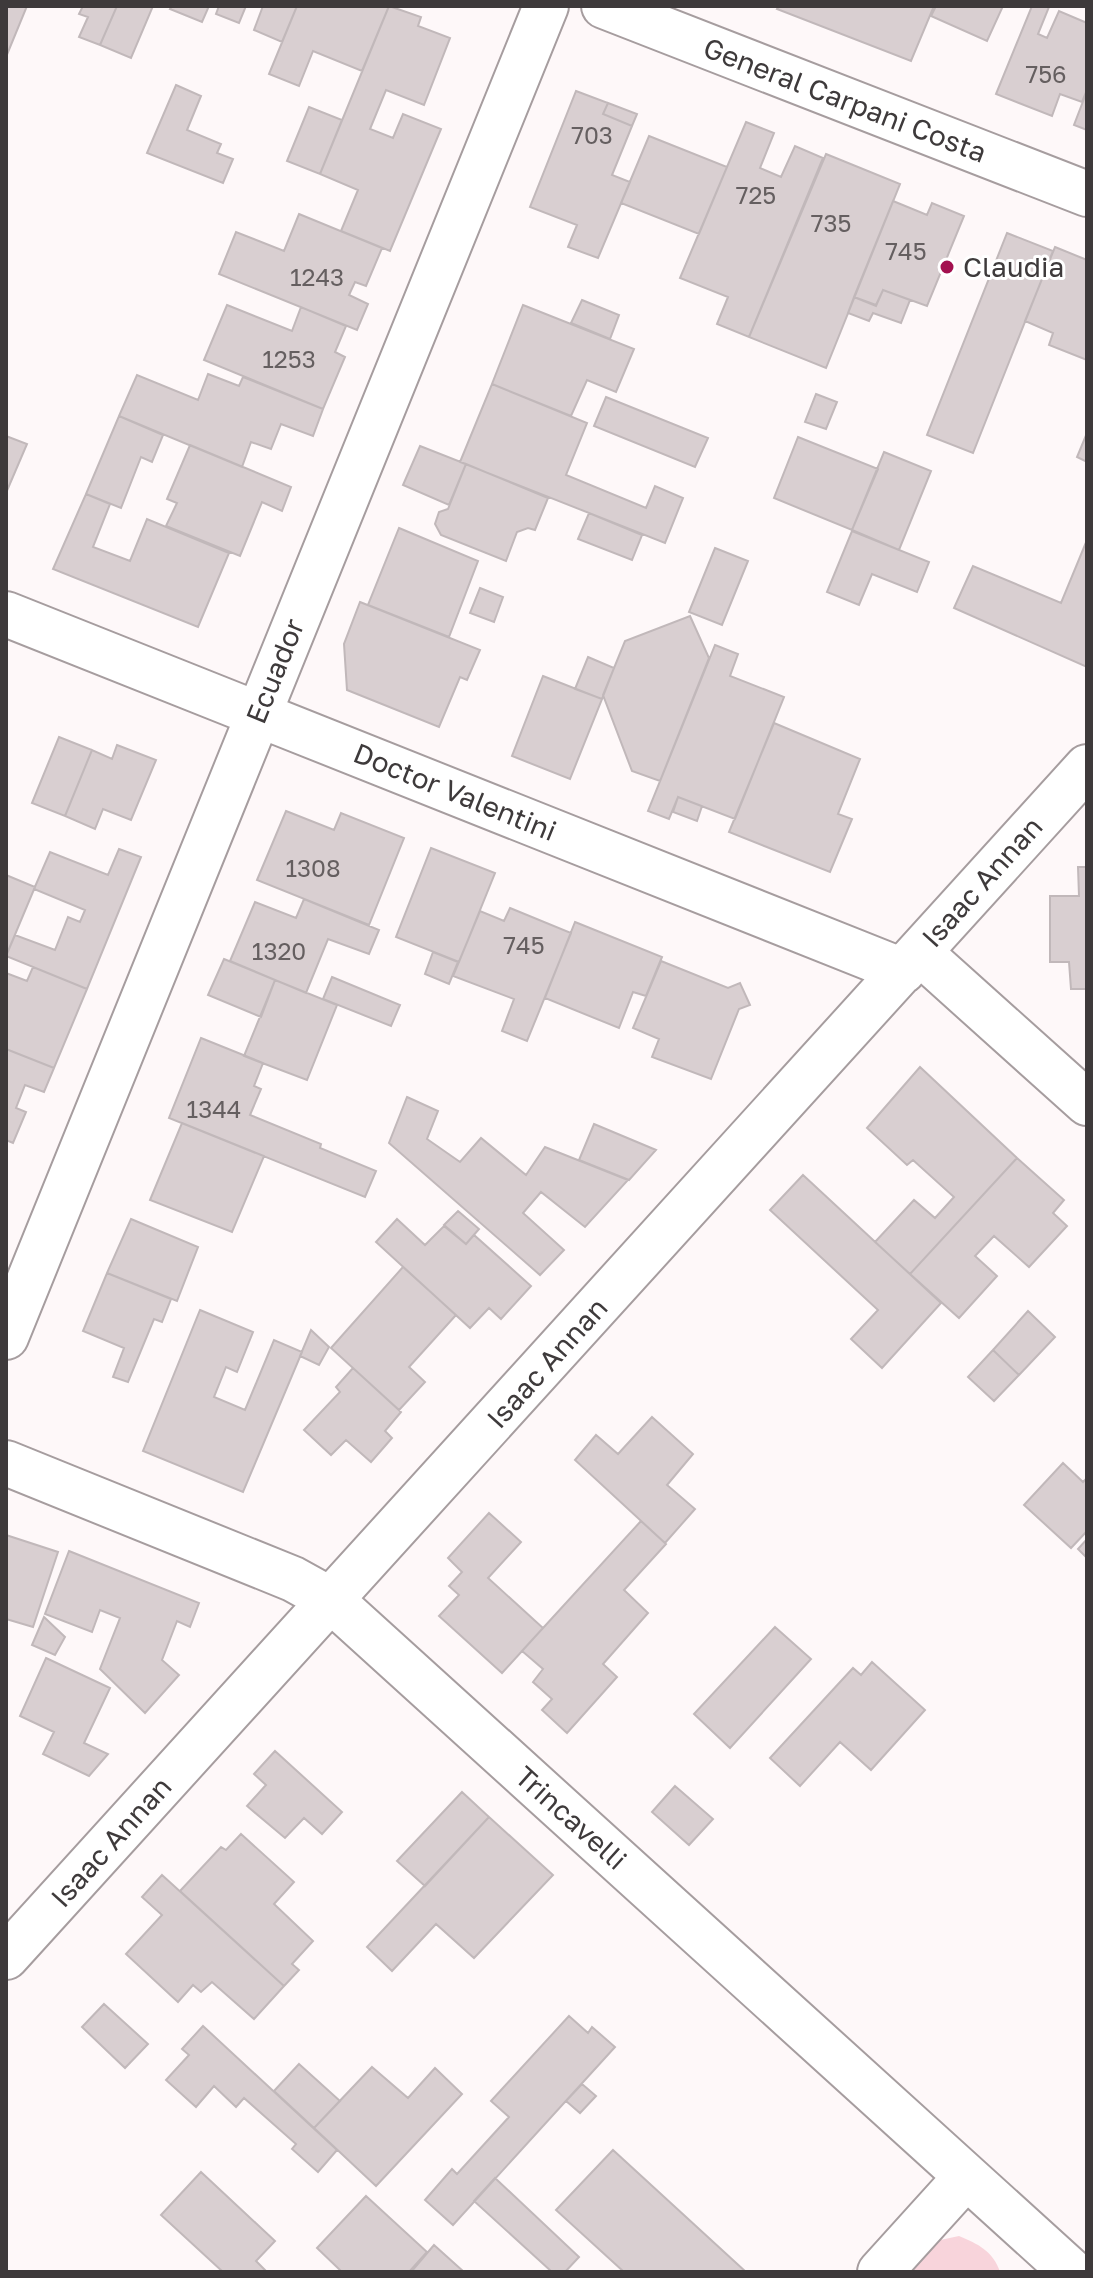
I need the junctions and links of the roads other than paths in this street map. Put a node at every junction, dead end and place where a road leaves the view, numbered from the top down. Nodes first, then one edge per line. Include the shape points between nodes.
1 (546, 6) edge
2 (604, 6) edge
3 (1087, 194) edge
4 (6, 614) edge
5 (257, 714) junction
6 (1087, 767) edge
7 (911, 961) junction
8 (1087, 1103) edge
9 (6, 1337) edge
10 (6, 1463) edge
11 (331, 1600) junction
12 (6, 1957) edge
13 (966, 2177) junction
14 (880, 2272) edge
15 (1072, 2272) edge

1 - 5 street, Ecuador
2 - 3 street, General Carpani Costa
4 - 5 street, Doctor Valentini
5 - 7 street, Doctor Valentini
5 - 9 street, Ecuador
6 - 7 street, Isaac Annan
7 - 8 street, Doctor Valentini
7 - 11 street, Isaac Annan
10 - 11 street, Trincavelli via 293,1579
11 - 12 street, Isaac Annan
11 - 13 street, Trincavelli
13 - 14 street
13 - 15 street, Trincavelli

